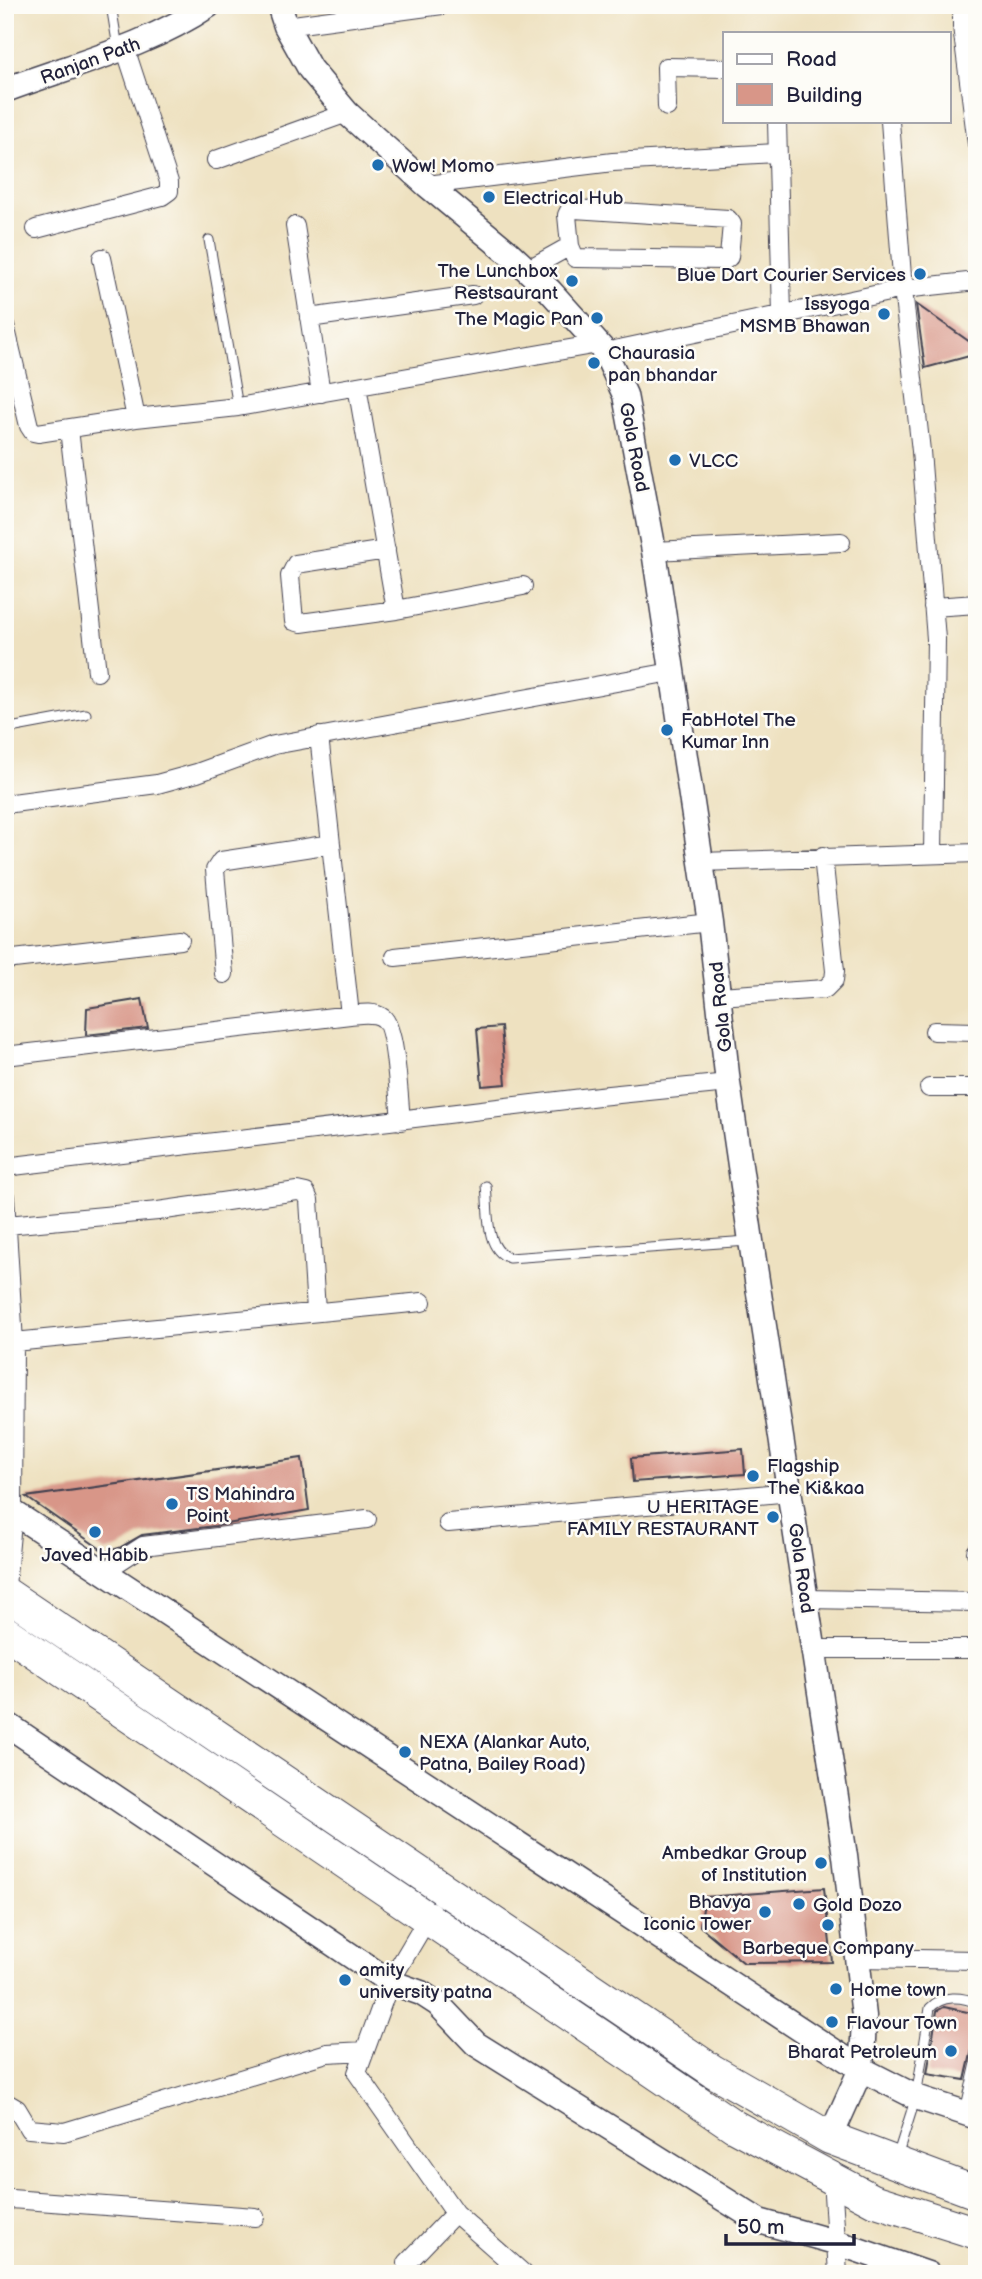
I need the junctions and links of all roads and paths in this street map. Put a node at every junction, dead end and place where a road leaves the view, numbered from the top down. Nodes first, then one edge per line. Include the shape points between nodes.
1 (111, 5) edge
2 (209, 5) edge
3 (442, 5) edge
4 (966, 7) edge
5 (283, 16) edge
6 (122, 49) junction
7 (723, 68) edge
8 (5, 90) edge
9 (667, 107) dead end
10 (346, 113) junction
11 (777, 122) edge
12 (890, 122) edge
13 (977, 144) edge
14 (776, 153) junction
15 (216, 160) dead end
16 (427, 185) junction
17 (295, 226) dead end
18 (36, 229) dead end
19 (209, 240) dead end
20 (570, 246) junction
21 (102, 258) dead end
22 (527, 270) junction
23 (977, 281) edge
24 (903, 289) junction
25 (473, 295) dead end
26 (782, 315) junction
27 (309, 318) junction
28 (5, 325) edge
29 (601, 348) junction
30 (358, 386) junction
31 (321, 393) junction
32 (238, 407) junction
33 (136, 418) junction
34 (69, 429) junction
35 (841, 542) dead end
36 (386, 550) junction
37 (654, 551) junction
38 (523, 586) dead end
39 (977, 604) edge
40 (933, 607) junction
41 (396, 610) junction
42 (97, 672) dead end
43 (671, 672) junction
44 (86, 714) dead end
45 (5, 729) edge
46 (319, 736) junction
47 (5, 804) edge
48 (331, 844) junction
49 (977, 853) edge
50 (933, 854) junction
51 (823, 856) junction
52 (700, 862) junction
53 (710, 922) junction
54 (180, 940) dead end
55 (395, 957) dead end
56 (5, 960) edge
57 (224, 974) dead end
58 (719, 996) junction
59 (350, 1015) junction
60 (934, 1031) dead end
61 (977, 1032) edge
62 (5, 1056) edge
63 (728, 1083) junction
64 (929, 1088) dead end
65 (977, 1088) edge
66 (401, 1121) junction
67 (5, 1167) edge
68 (486, 1186) dead end
69 (5, 1197) edge
70 (7, 1224) edge
71 (751, 1241) junction
72 (422, 1302) dead end
73 (316, 1311) junction
74 (14, 1342) junction
75 (791, 1492) junction
76 (9, 1509) edge
77 (367, 1519) dead end
78 (448, 1522) dead end
79 (103, 1572) junction
80 (6, 1595) edge
81 (806, 1599) junction
82 (977, 1602) edge
83 (5, 1632) edge
84 (814, 1649) junction
85 (977, 1649) edge
86 (5, 1723) edge
87 (446, 1889) junction
88 (427, 1918) junction
89 (858, 1958) junction
90 (977, 1960) edge
91 (390, 1982) junction
92 (977, 2003) edge
93 (365, 2050) junction
94 (977, 2059) edge
95 (861, 2069) junction
96 (916, 2097) junction
97 (5, 2102) edge
98 (970, 2115) edge
99 (831, 2138) junction
100 (896, 2161) junction
101 (832, 2178) junction
102 (977, 2193) edge
103 (5, 2203) edge
104 (455, 2213) junction
105 (255, 2217) dead end
106 (977, 2233) edge
107 (835, 2242) junction
108 (408, 2274) edge
109 (524, 2274) edge
110 (838, 2274) edge
111 (928, 2274) edge

1 - 6 lane
2 - 6 street, Ranjan Path
3 - 5 street
4 - 13 street via 962,26
5 - 10 street, Gola Road via 310,69
6 - 8 street, Ranjan Path
6 - 18 street via 169,191
7 - 9 street via 666,67
10 - 15 street
10 - 16 street, Gola Road
11 - 14 street
12 - 24 street
14 - 16 street via 612,162
14 - 26 street
16 - 22 street, Gola Road
17 - 27 street
19 - 32 lane
20 - 20 street via 567,215 574,209 728,219 732,224 725,260 578,259
20 - 22 street
21 - 33 street
22 - 29 street, Gola Road
23 - 24 street
24 - 26 street
24 - 40 street
25 - 27 street
26 - 29 street
27 - 31 street
28 - 34 street via 30,430
29 - 30 street
29 - 37 street, Gola Road via 625,395
30 - 31 street
30 - 36 street
31 - 32 street
32 - 33 street
33 - 34 street
34 - 42 street
35 - 37 street
36 - 41 street
36 - 41 street via 296,564 290,576 293,616 301,623
37 - 43 street, Gola Road
38 - 41 street
39 - 40 street
40 - 50 street
43 - 46 street
43 - 52 street, Gola Road
44 - 45 lane
46 - 47 street via 256,750 157,785
46 - 48 street
48 - 57 street via 220,861 215,870
48 - 59 street
49 - 50 street
50 - 51 street
51 - 52 street
51 - 58 street via 835,971 831,985 815,991
52 - 53 street, Gola Road
53 - 55 street
53 - 58 street, Gola Road
54 - 56 street
58 - 63 street, Gola Road
59 - 62 street
59 - 66 street via 376,1015 387,1021
60 - 61 street
63 - 66 street
63 - 71 street, Gola Road
64 - 65 street
66 - 67 street
68 - 71 lane via 492,1241 496,1250 509,1258
69 - 70 street
70 - 73 street via 306,1193
70 - 74 street
71 - 75 street, Gola Road
72 - 73 street
73 - 74 street
74 - 76 street
75 - 78 street
75 - 81 street, Gola Road
76 - 79 street
76 - 80 street
77 - 79 street via 143,1546
79 - 95 street
80 - 87 highway
81 - 82 street
81 - 84 street, Gola Road
83 - 88 highway
84 - 85 street
84 - 89 street, Gola Road
86 - 91 street
87 - 88 street
87 - 99 highway via 713,2071
88 - 91 street
88 - 101 highway via 734,2126
89 - 90 street
89 - 95 street, Gola Road via 864,2016
91 - 93 street
91 - 107 street via 438,2004 476,2044 759,2221
92 - 96 lane via 951,1997 930,2008
93 - 97 street via 327,2053 64,2132 29,2129 17,2109
93 - 104 street via 356,2073
94 - 98 lane
95 - 96 street
95 - 99 street, Gola Road
96 - 98 street
96 - 100 lane
99 - 100 highway
100 - 102 highway
101 - 106 highway via 873,2200
101 - 107 street
103 - 105 street via 11,2199
104 - 108 street via 407,2263
104 - 109 street
107 - 110 street
107 - 111 street

